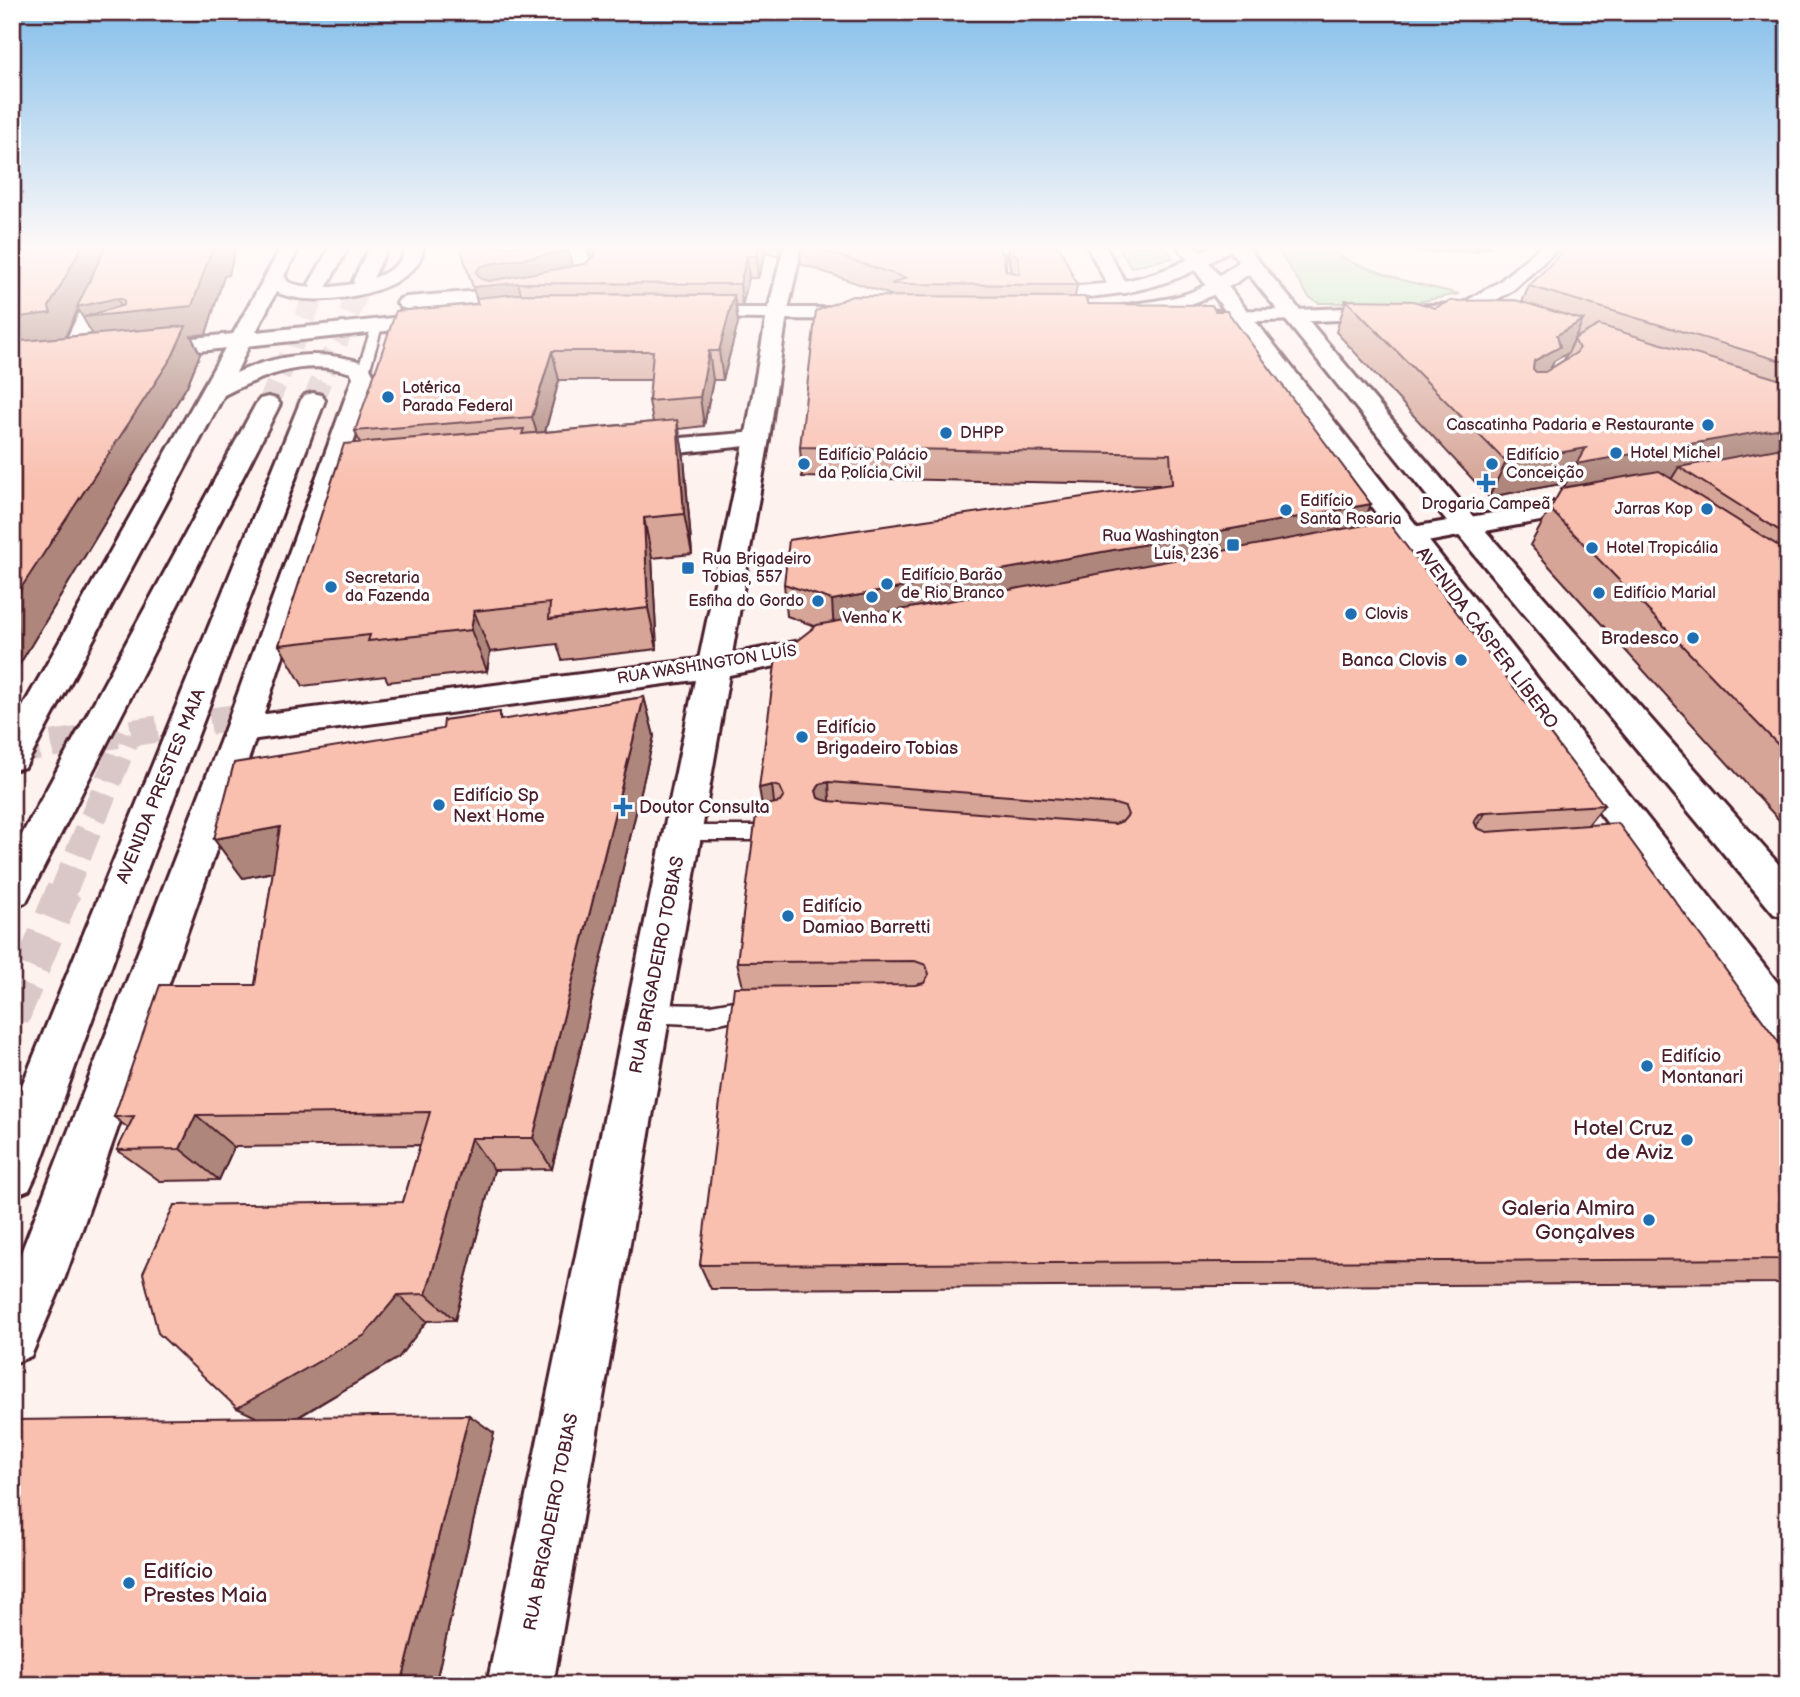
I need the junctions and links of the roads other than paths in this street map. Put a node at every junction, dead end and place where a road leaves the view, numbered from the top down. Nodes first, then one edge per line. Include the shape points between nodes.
1 (88, 325) edge
2 (190, 325) edge
3 (248, 325) edge
4 (385, 325) edge
5 (771, 325) edge
6 (1246, 325) edge
7 (1302, 325) edge
8 (377, 326) junction
9 (133, 331) edge
10 (240, 341) junction
11 (81, 344) edge
12 (118, 353) edge
13 (363, 372) junction
14 (215, 391) junction
15 (313, 400) tunnel mouth
16 (268, 404) tunnel mouth
17 (757, 439) junction
18 (607, 452) edge
19 (360, 474) edge
20 (330, 475) junction
21 (1621, 498) edge
22 (1466, 526) junction
23 (1410, 537) junction
24 (1341, 549) edge
25 (866, 639) edge
26 (715, 667) junction
27 (242, 729) junction
28 (12, 758) edge
29 (777, 830) edge
30 (682, 833) junction
31 (12, 891) edge
32 (1788, 902) edge
33 (781, 1007) edge
34 (648, 1013) junction
35 (1788, 1030) edge
36 (12, 1173) edge
37 (12, 1337) edge
38 (520, 1685) edge

1 - 11 main road
2 - 9 main road
3 - 10 main road
4 - 8 main road
5 - 17 main road, RUA BRIGADEIRO TOBIAS
6 - 23 main road, AVENIDA CÁSPER LÍBERO
7 - 22 main road
8 - 10 main road
8 - 13 lane
10 - 12 main road
10 - 14 main road
13 - 14 main road via 336,362 290,363 244,376
13 - 20 main road
14 - 28 main road
15 - 36 main road, AVENIDA PRESTES MAIA
16 - 31 main road
17 - 18 main road
17 - 26 main road, RUA BRIGADEIRO TOBIAS
19 - 20 main road
20 - 27 main road
21 - 22 main road
22 - 23 main road
22 - 32 main road
23 - 24 main road
23 - 35 main road, AVENIDA CÁSPER LÍBERO via 1632,846
25 - 26 main road, RUA WASHINGTON LUÍS
26 - 27 main road, RUA WASHINGTON LUÍS
26 - 30 main road, RUA BRIGADEIRO TOBIAS
27 - 37 main road via 44,1264
29 - 30 lane
30 - 34 main road, RUA BRIGADEIRO TOBIAS
33 - 34 lane via 749,1006 710,1015
34 - 38 main road, RUA BRIGADEIRO TOBIAS

